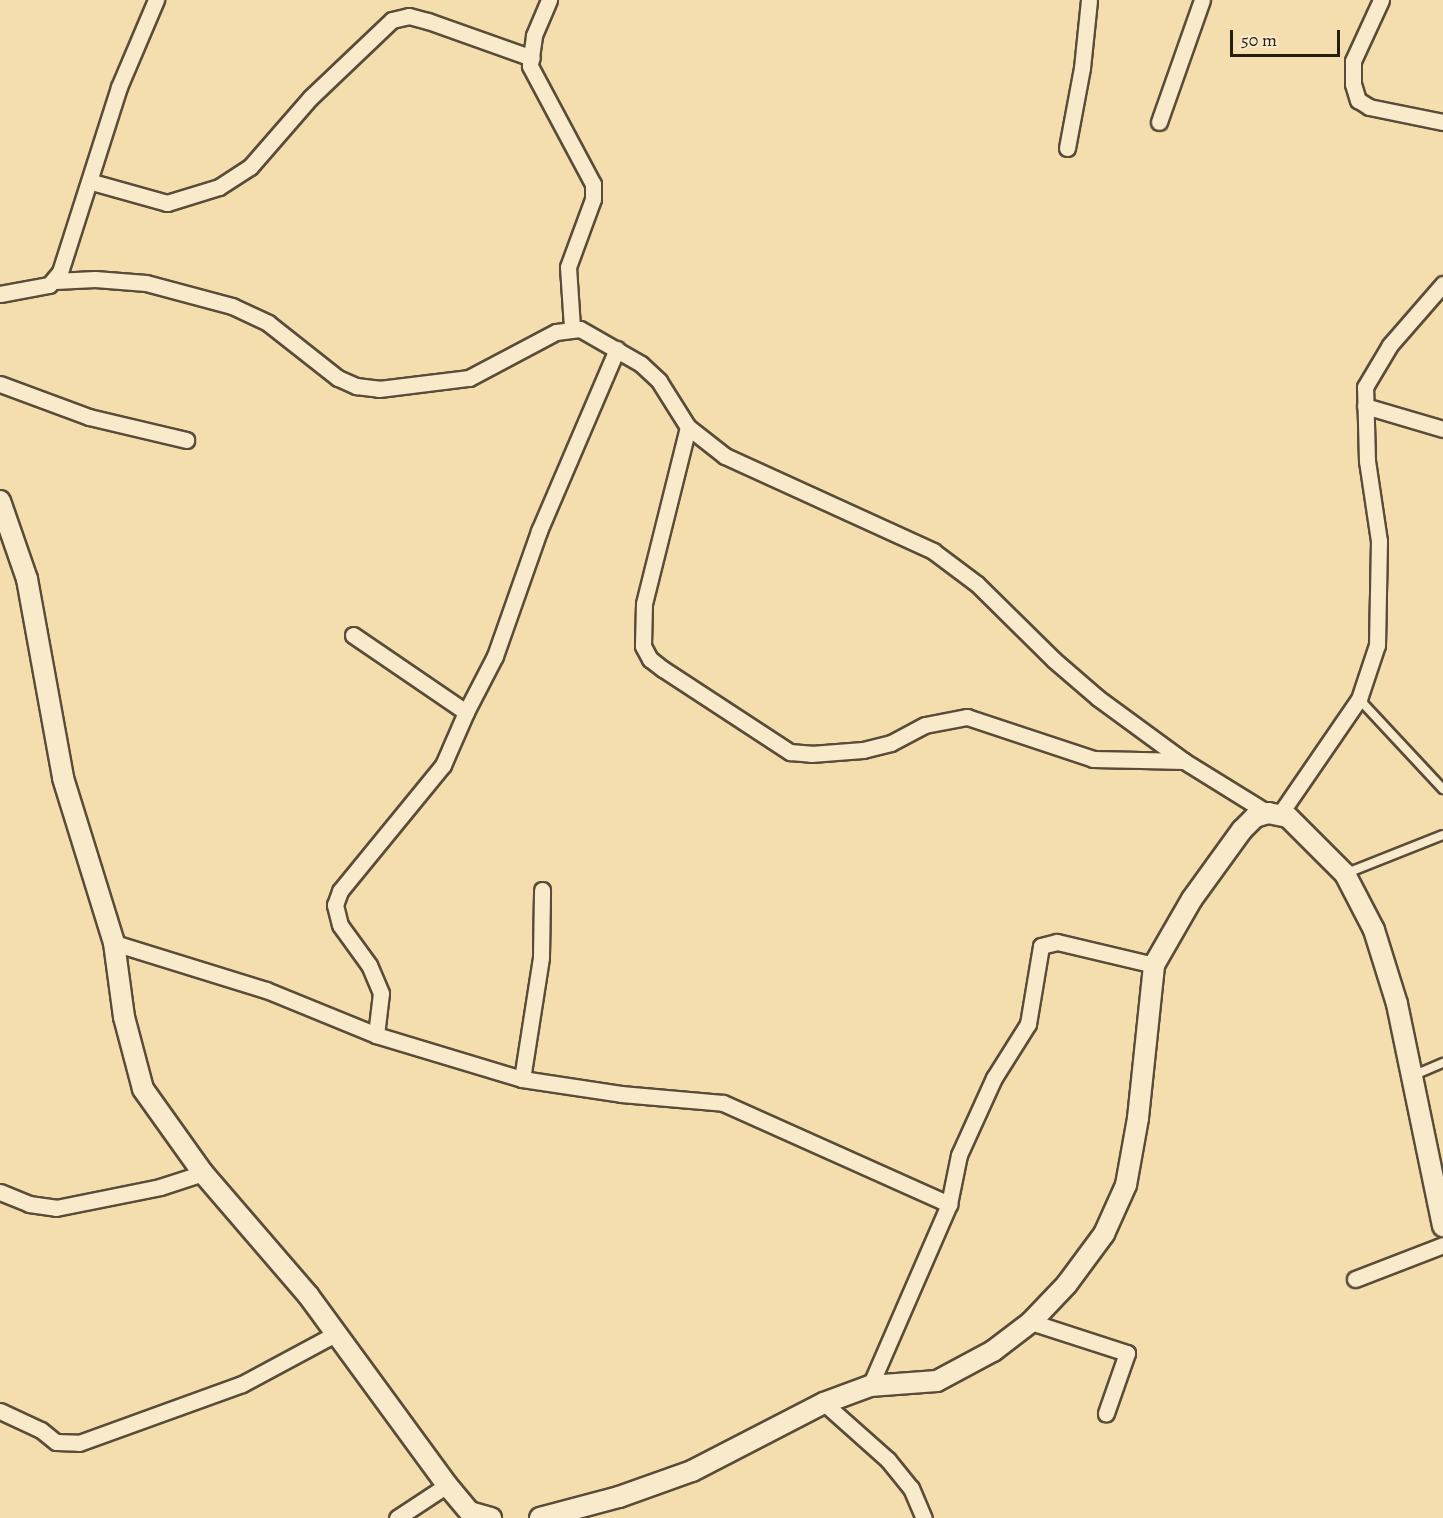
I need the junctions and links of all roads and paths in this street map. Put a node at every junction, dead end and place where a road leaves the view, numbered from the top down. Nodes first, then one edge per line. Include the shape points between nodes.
1 (156, 0) edge
2 (549, 0) edge
3 (1089, 0) edge
4 (1202, 0) edge
5 (1381, 0) edge
6 (532, 58) junction
7 (1159, 122) dead end
8 (1443, 122) edge
9 (1067, 148) dead end
10 (92, 182) junction
11 (55, 281) junction
12 (1443, 284) edge
13 (0, 294) edge
14 (572, 327) junction
15 (617, 349) junction
16 (0, 384) edge
17 (1365, 406) junction
18 (688, 426) junction
19 (1443, 429) edge
20 (186, 440) dead end
21 (0, 501) edge
22 (353, 635) dead end
23 (1359, 699) junction
24 (466, 712) junction
25 (1184, 761) junction
26 (1443, 789) edge
27 (1274, 813) junction
28 (1443, 835) edge
29 (1345, 874) junction
30 (542, 890) dead end
31 (114, 943) junction
32 (1154, 965) junction
33 (376, 1035) junction
34 (1443, 1063) edge
35 (1411, 1077) junction
36 (522, 1080) junction
37 (203, 1173) junction
38 (0, 1192) edge
39 (949, 1204) junction
40 (1443, 1226) edge
41 (1443, 1245) edge
42 (1355, 1279) dead end
43 (1030, 1322) junction
44 (337, 1333) junction
45 (870, 1386) junction
46 (824, 1403) junction
47 (0, 1411) edge
48 (1106, 1413) dead end
49 (447, 1485) junction
50 (397, 1518) edge
51 (491, 1518) edge
52 (540, 1518) edge
53 (924, 1518) edge

1 - 10 street via 119,87
2 - 6 street via 534,36
3 - 9 street
4 - 7 street
5 - 8 street via 1353,62 1358,100 1369,107
6 - 10 street via 428,21 409,16 392,20 310,98 250,167 219,187 167,203
6 - 14 street via 530,66 542,92 593,184 593,200 568,267
10 - 11 street
11 - 13 street via 32,291
11 - 14 street via 95,279 146,284 232,306 268,323 338,378 356,386 379,389 469,378
12 - 17 street via 1374,367 1365,387
14 - 15 street
15 - 18 street via 659,381
15 - 24 street via 539,531 495,656
16 - 20 street via 88,417
17 - 19 street
17 - 23 street via 1380,602 1377,645
18 - 25 street via 724,456 933,551 977,584 1098,698
18 - 25 street via 644,604 644,646 650,659 663,669 790,752 863,750 891,743 926,725 967,717 1093,759
21 - 31 street via 27,579 63,778
22 - 24 street
23 - 26 lane
23 - 27 street
24 - 33 street via 443,765 340,891 335,905 340,925 369,965 381,993
25 - 27 street
27 - 29 street via 1288,818
27 - 32 street via 1255,817 1242,830 1192,899
28 - 29 lane
29 - 35 street via 1374,930 1396,1004
30 - 36 street via 541,957
31 - 33 street via 266,990
31 - 37 street via 124,1017 143,1089
32 - 39 street via 1057,942 1041,946 1029,1024 994,1078 958,1155
32 - 43 street via 1138,1118 1126,1185 1104,1234 1068,1284
33 - 36 street
34 - 35 lane
35 - 40 street
36 - 39 street via 723,1103
37 - 38 street via 160,1187 56,1208 29,1204
37 - 44 street
39 - 45 street
41 - 42 street
43 - 45 street via 993,1351 937,1381
43 - 48 street via 1127,1353
44 - 47 street via 242,1384 79,1443 56,1442 41,1430
44 - 49 street
45 - 46 street
46 - 52 street via 692,1471 619,1497
46 - 53 street via 888,1460 911,1488
49 - 50 street
49 - 51 street via 470,1512

